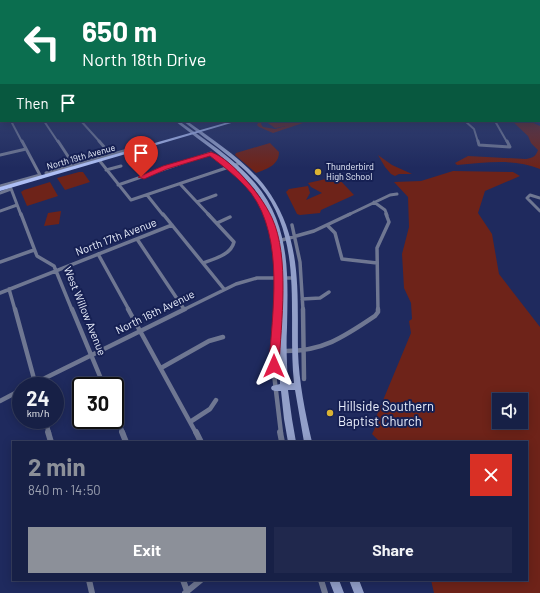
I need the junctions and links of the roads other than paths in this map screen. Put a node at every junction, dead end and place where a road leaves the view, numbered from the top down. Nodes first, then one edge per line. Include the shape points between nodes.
1 (12, 122) edge
2 (45, 122) edge
3 (82, 122) edge
4 (178, 122) edge
5 (186, 122) edge
6 (233, 122) edge
7 (466, 122) edge
8 (496, 122) edge
9 (199, 132) junction
10 (193, 134) junction
11 (26, 149) junction
12 (131, 149) dead end
13 (222, 150) junction
14 (213, 153) junction
15 (0, 155) edge
16 (111, 156) junction
17 (99, 160) junction
18 (238, 164) junction
19 (75, 166) junction
20 (121, 166) dead end
21 (231, 166) junction
22 (106, 170) junction
23 (46, 173) dead end
24 (40, 176) junction
25 (180, 184) junction
26 (0, 185) edge
27 (118, 185) junction
28 (10, 188) junction
29 (0, 189) edge
30 (0, 192) edge
31 (397, 194) dead end
32 (147, 195) junction
33 (216, 195) dead end
34 (540, 198) edge
35 (197, 202) junction
36 (374, 202) junction
37 (17, 205) junction
38 (0, 211) edge
39 (540, 211) edge
40 (230, 217) dead end
41 (217, 223) junction
42 (292, 224) dead end
43 (172, 225) junction
44 (327, 225) junction
45 (296, 237) junction
46 (137, 239) junction
47 (289, 239) junction
48 (282, 240) junction
49 (34, 250) junction
50 (98, 254) junction
51 (0, 262) edge
52 (203, 263) junction
53 (377, 264) junction
54 (56, 271) junction
55 (281, 278) junction
56 (294, 278) junction
57 (10, 289) junction
58 (224, 289) junction
59 (329, 292) dead end
60 (0, 293) edge
61 (302, 299) junction
62 (184, 309) junction
63 (140, 331) junction
64 (223, 337) dead end
65 (283, 351) junction
66 (299, 352) junction
67 (91, 355) junction
68 (161, 368) junction
69 (34, 377) edge
70 (51, 377) edge
71 (100, 377) edge
72 (304, 379) dead end
73 (297, 386) junction
74 (284, 387) junction
75 (275, 388) junction
76 (12, 395) edge
77 (216, 400) dead end
78 (0, 401) edge
79 (190, 422) junction
80 (47, 429) edge
81 (121, 429) edge
82 (51, 441) edge
83 (126, 441) edge
84 (200, 441) edge
85 (282, 441) edge
86 (292, 441) edge
87 (308, 441) edge
88 (88, 581) edge
89 (183, 581) edge
90 (200, 581) edge
91 (321, 581) edge
92 (334, 581) edge
93 (354, 581) edge
94 (186, 592) edge
95 (92, 593) edge
96 (326, 593) edge
97 (339, 593) edge
98 (359, 593) edge

1 - 11 street
2 - 19 street
3 - 16 street
4 - 10 main road
5 - 9 main road
6 - 9 main road, North 19th Avenue
7 - 8 street via 474,129 479,145 510,147
9 - 10 main road, North 19th Avenue
9 - 13 main road
10 - 14 main road
10 - 16 main road, North 19th Avenue
11 - 15 street
11 - 24 street
12 - 16 street, North 19th Avenue
13 - 14 main road
13 - 18 main road
14 - 21 main road
14 - 27 street
16 - 17 main road, North 19th Avenue
16 - 19 street, North 19th Avenue
17 - 19 main road, North 19th Avenue
17 - 22 street
18 - 21 street
18 - 47 main road via 256,179 269,195 279,212
19 - 23 street, North 19th Avenue
19 - 24 main road, North 19th Avenue
20 - 22 street
21 - 25 street
21 - 48 main road via 250,181 269,206
21 - 55 street via 254,193 268,218
22 - 27 street
24 - 26 street, North 19th Avenue
24 - 28 main road, North 19th Avenue
25 - 32 street
25 - 35 street
27 - 32 street via 129,200
28 - 29 main road, North 19th Avenue
28 - 30 street, North 19th Avenue
28 - 37 street, West Willow Avenue
31 - 36 street
32 - 43 street
33 - 35 street
34 - 39 street via 530,195 527,198
35 - 41 street
36 - 44 street
36 - 53 street via 385,210 389,222 377,248
37 - 38 street
37 - 49 street, West Willow Avenue
40 - 41 street
41 - 52 street via 234,245 229,251
42 - 45 street
43 - 46 street, North 17th Avenue
43 - 52 street
44 - 45 street
44 - 53 street via 335,233 342,259
45 - 47 street
45 - 61 street via 301,262
46 - 50 street, North 17th Avenue
46 - 62 street
47 - 48 street
47 - 56 main road
48 - 55 main road
49 - 51 street
49 - 54 street, West Willow Avenue via 37,256 53,265
50 - 54 street, North 17th Avenue
50 - 63 street
52 - 58 street
53 - 66 street via 378,309 375,316 333,343 320,349
54 - 57 street, North 17th Avenue
54 - 67 street, West Willow Avenue
55 - 56 street, North 16th Avenue
55 - 58 street, North 16th Avenue via 251,279
55 - 65 main road
55 - 75 street via 274,352
56 - 66 main road
57 - 60 street, North 17th Avenue
57 - 69 street
58 - 62 street, North 16th Avenue
59 - 61 street via 319,299
61 - 66 street
62 - 63 street, North 16th Avenue
63 - 67 street, North 16th Avenue
63 - 68 street
64 - 68 street via 209,341
65 - 66 street
65 - 74 main road
66 - 72 street
66 - 73 main road
67 - 70 street, North 16th Avenue
67 - 71 street, West Willow Avenue
68 - 79 street
73 - 74 main road
73 - 87 main road
74 - 75 main road
74 - 86 main road
75 - 85 street
76 - 78 street
77 - 79 street via 210,408
79 - 84 street
80 - 82 street
81 - 83 street
88 - 95 street
89 - 94 street
90 - 94 street
91 - 96 street
92 - 97 main road
93 - 98 main road

